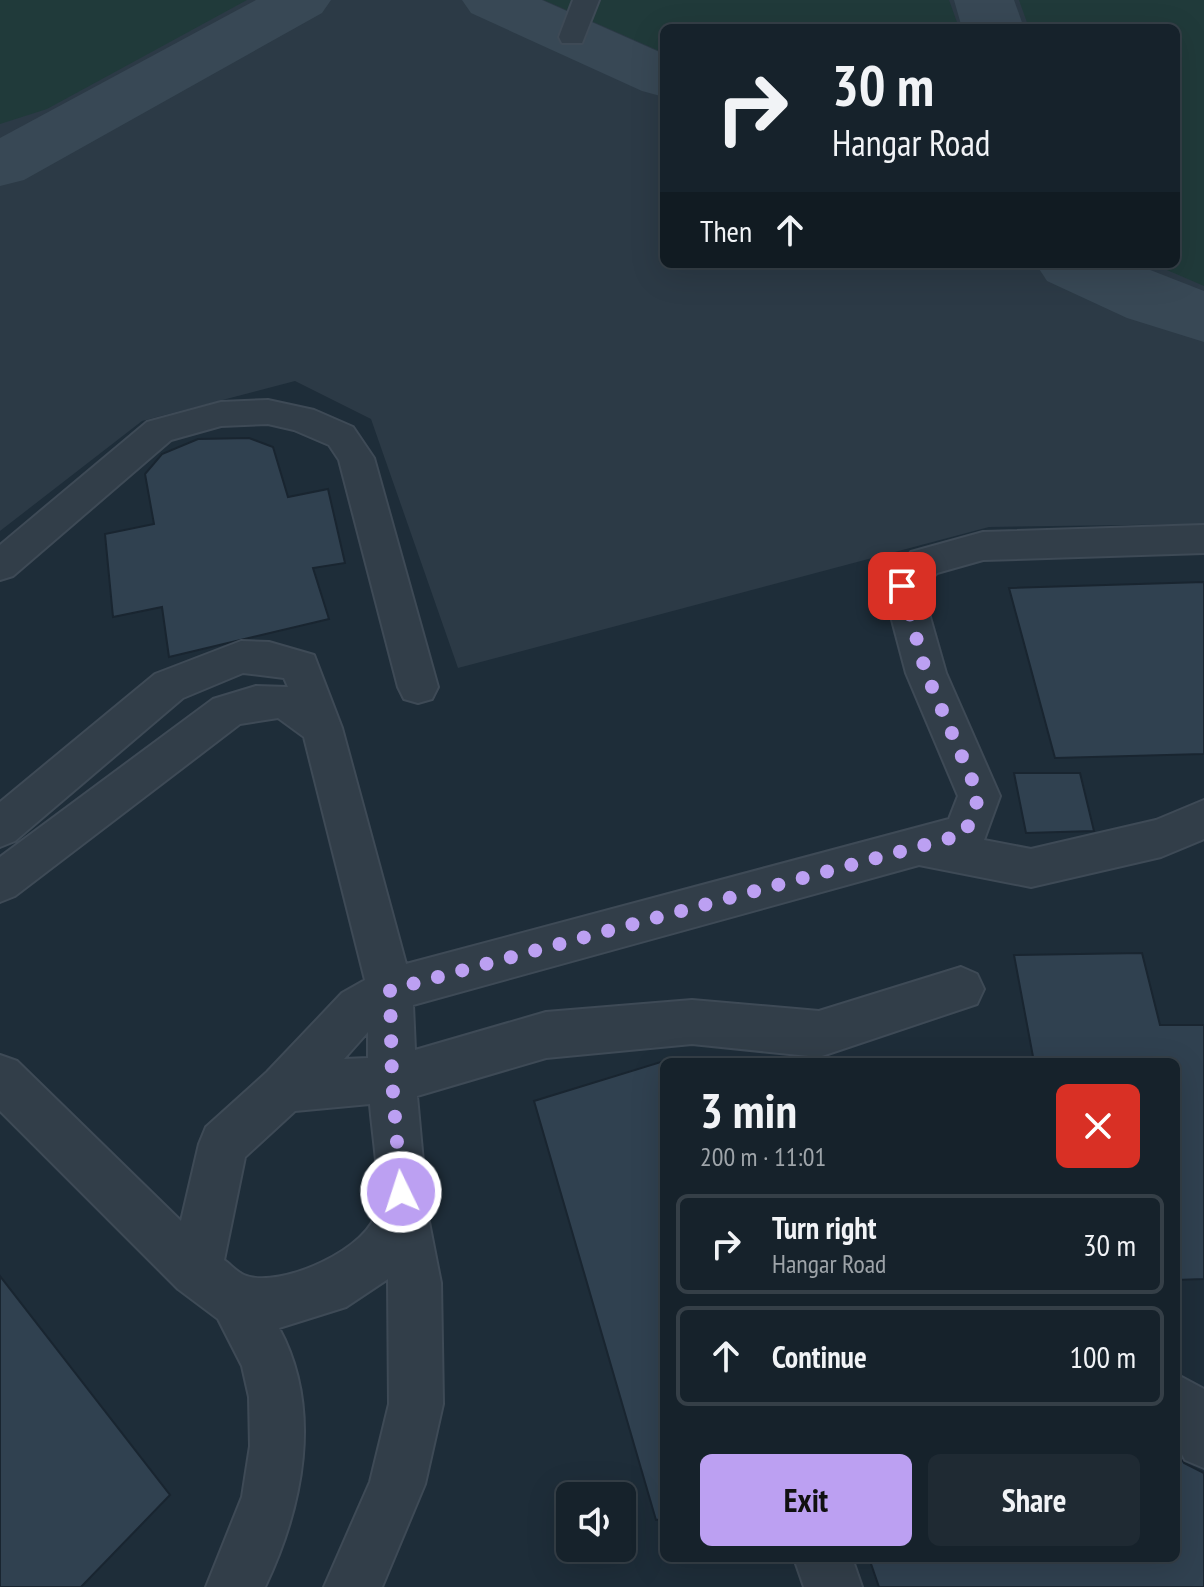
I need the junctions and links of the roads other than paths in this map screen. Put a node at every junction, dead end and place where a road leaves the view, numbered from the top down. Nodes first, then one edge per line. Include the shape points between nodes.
1 (586, 0) edge
2 (572, 37) dead end
3 (1204, 539) edge
4 (0, 566) edge
5 (418, 687) dead end
6 (322, 728) junction
7 (1204, 819) edge
8 (0, 828) edge
9 (919, 847) junction
10 (0, 882) edge
11 (961, 989) dead end
12 (390, 990) junction
13 (0, 1078) edge
14 (392, 1080) junction
15 (284, 1089) junction
16 (403, 1217) junction
17 (216, 1286) junction
18 (1180, 1404) edge
19 (1204, 1441) edge
20 (824, 1562) edge
21 (235, 1587) edge
22 (353, 1587) edge
23 (833, 1587) edge

1 - 2 street
3 - 9 street via 983,546 924,562 902,586 926,673 979,796 965,834
4 - 5 street via 159,431 221,414 268,412 302,419 341,436 356,458
6 - 8 street via 300,666 241,657 169,686
6 - 10 street via 298,707 262,700 227,711
6 - 12 street
7 - 9 street via 1161,838 1031,868
9 - 12 street
11 - 14 street via 819,1034 692,1022 546,1035
12 - 14 street
12 - 15 street via 358,1009
13 - 17 street
14 - 15 street
14 - 16 street
15 - 17 street via 223,1144
16 - 17 street via 378,1256 328,1289 273,1303
16 - 22 street via 415,1283 416,1404 397,1484
17 - 21 street via 267,1359 276,1397 270,1497
18 - 19 street
20 - 23 street

